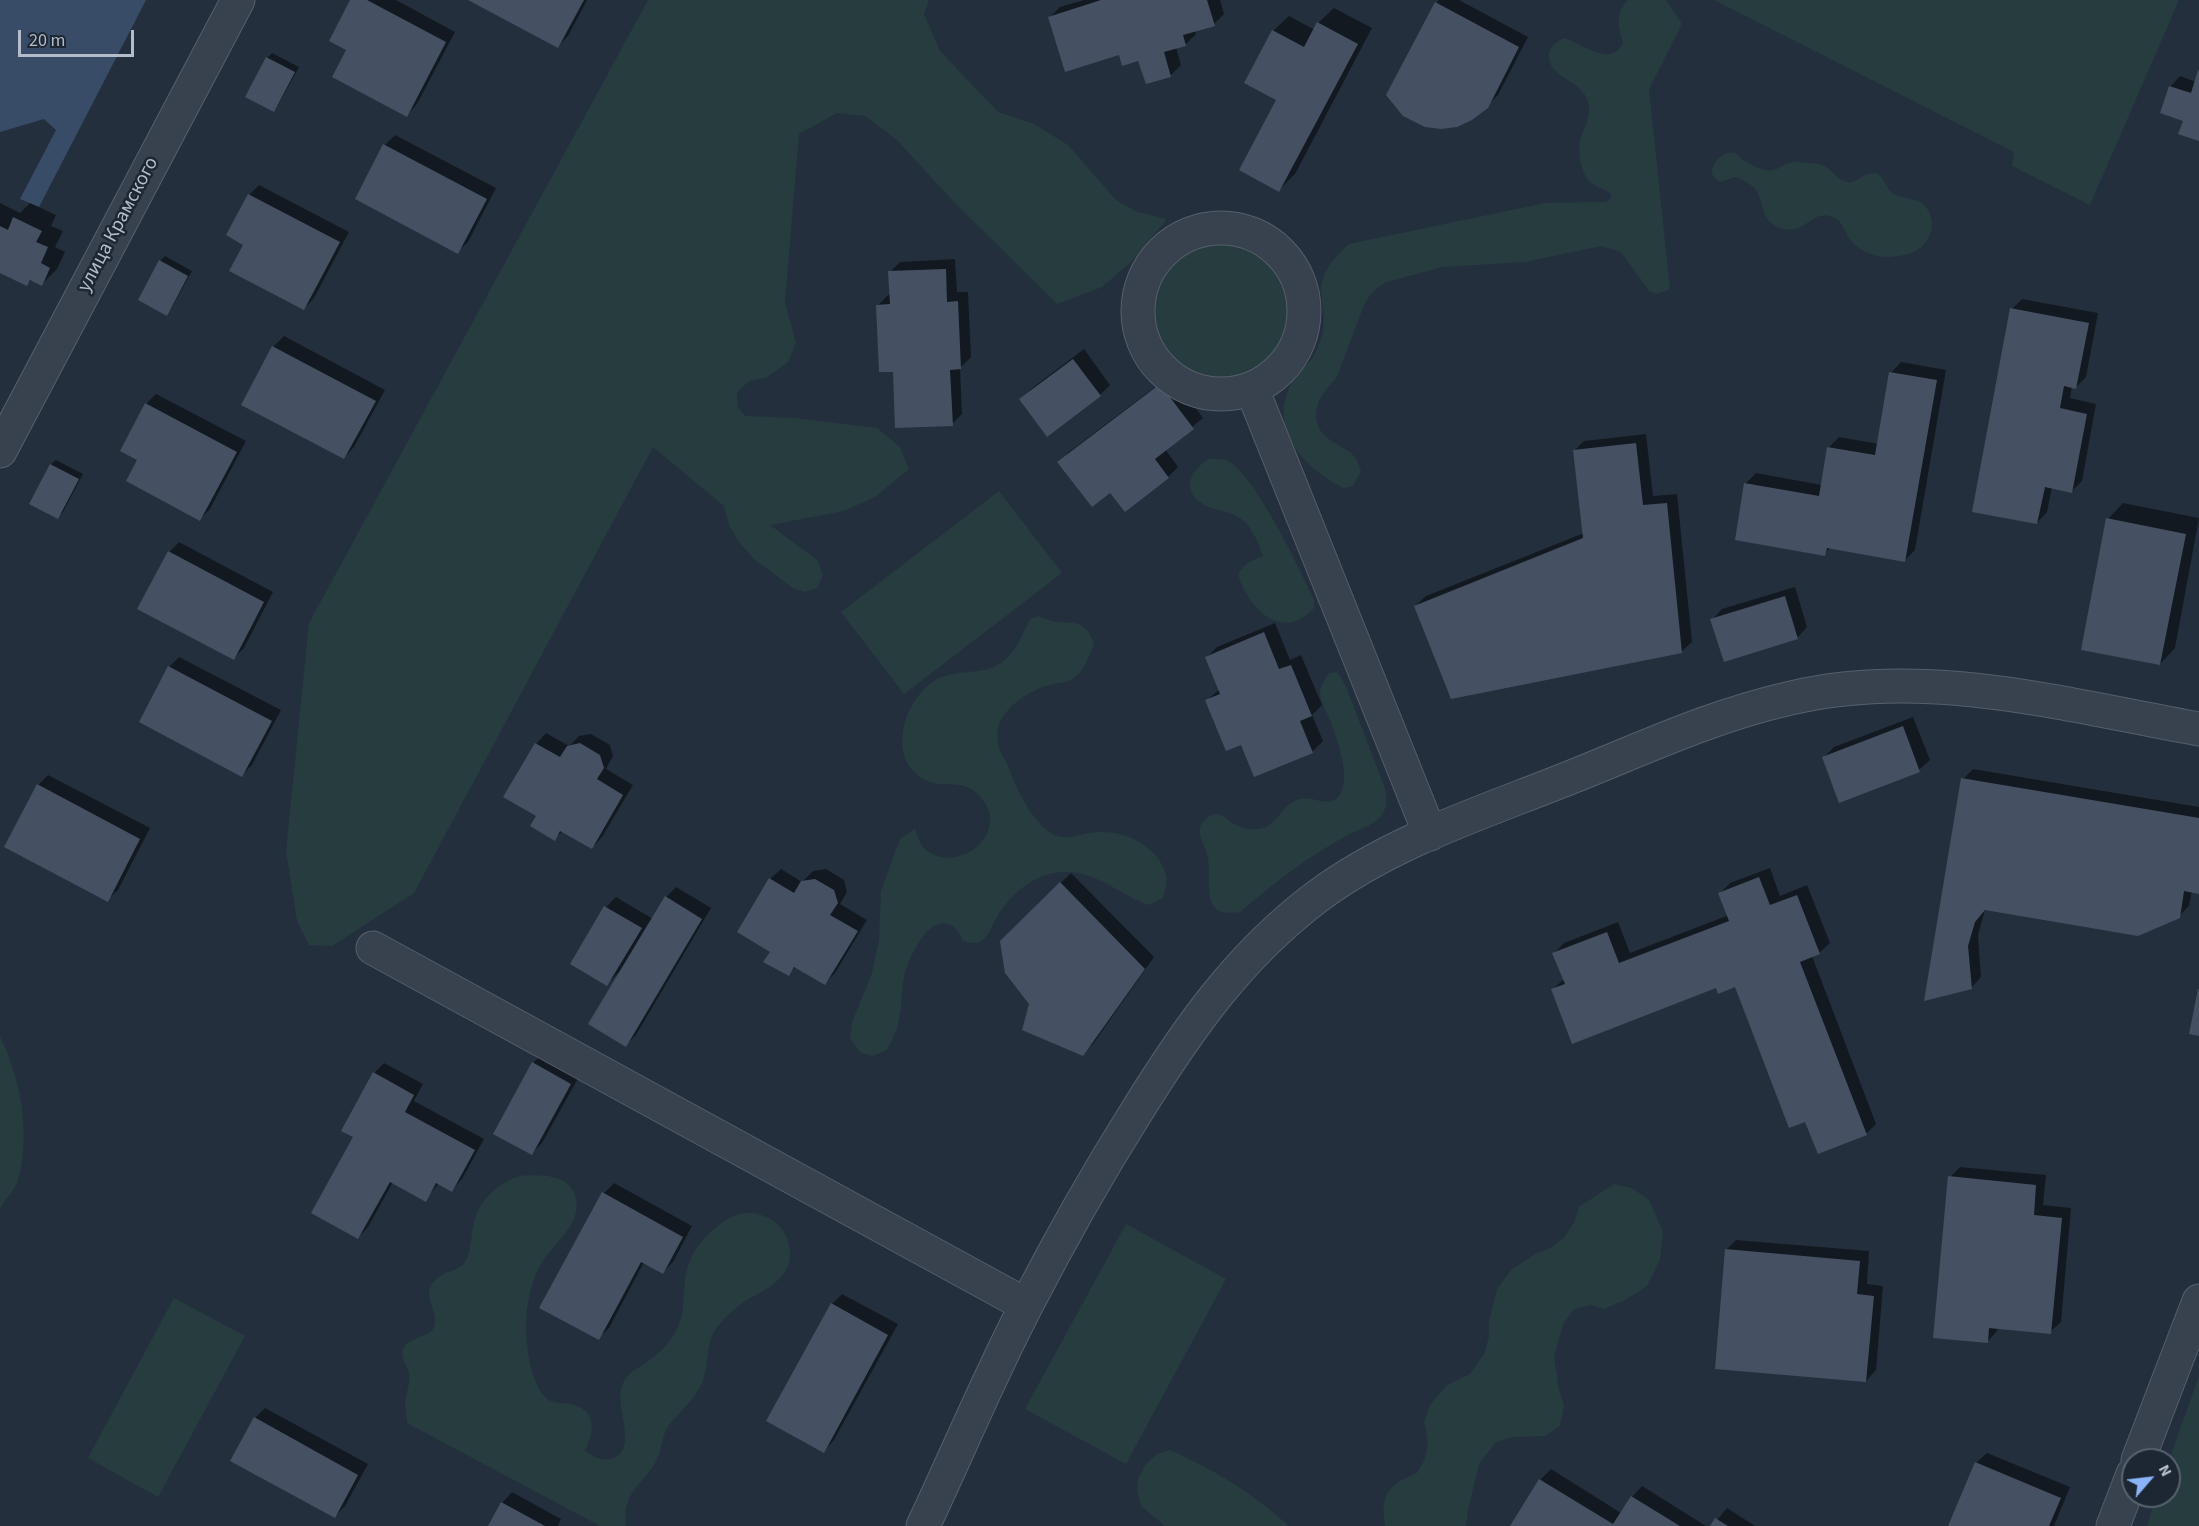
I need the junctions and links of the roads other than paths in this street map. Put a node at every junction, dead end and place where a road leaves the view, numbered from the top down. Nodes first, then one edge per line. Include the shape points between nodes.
1 (238, 0) edge
2 (1252, 389) junction
3 (0, 451) edge
4 (2199, 729) edge
5 (1430, 834) junction
6 (373, 948) dead end
7 (2199, 1301) edge
8 (1026, 1305) junction
9 (2143, 1448) edge
10 (2121, 1505) edge
11 (923, 1526) edge
12 (2113, 1526) edge

1 - 3 street, улица Крамского
2 - 2 street via 1274,376 1292,356 1302,332 1305,306 1299,281 1286,258 1251,233 1217,227 1191,233 1168,246 1151,266 1141,290 1138,316 1144,341 1157,364 1176,381 1200,392 1226,395
2 - 5 street
4 - 5 street via 1988,691 1882,685 1839,689 1749,708
5 - 8 street via 1365,866 1321,894 1279,927 1209,1003 1107,1160
6 - 8 street
7 - 9 street
8 - 11 street
10 - 12 street

